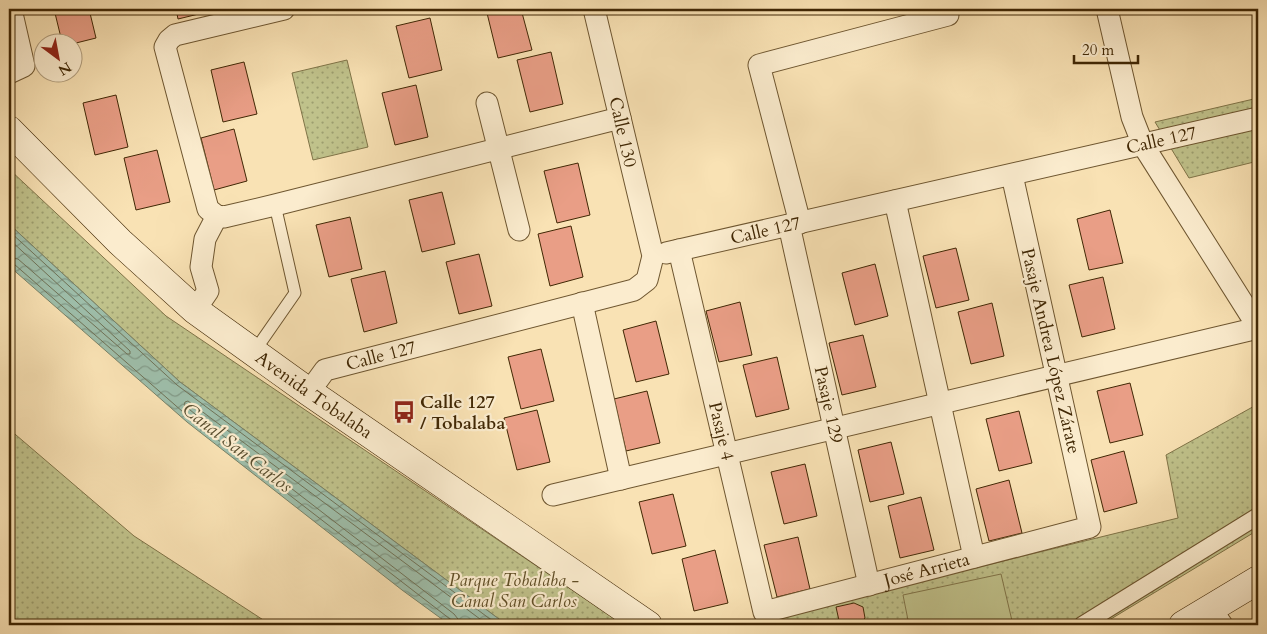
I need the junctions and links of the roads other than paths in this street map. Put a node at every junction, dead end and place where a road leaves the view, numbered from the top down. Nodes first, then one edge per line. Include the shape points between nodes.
1 (10, 9) edge
2 (284, 9) edge
3 (594, 9) edge
4 (946, 9) edge
5 (1107, 9) edge
6 (255, 12) edge
7 (9, 73) edge
8 (487, 103) dead end
9 (620, 118) junction
10 (1258, 118) edge
11 (9, 130) edge
12 (1143, 146) junction
13 (498, 147) junction
14 (1012, 175) junction
15 (895, 201) junction
16 (275, 205) junction
17 (217, 216) junction
18 (794, 224) junction
19 (519, 230) dead end
20 (679, 250) junction
21 (653, 256) junction
22 (582, 304) junction
23 (195, 310) junction
24 (1258, 327) edge
25 (254, 352) junction
26 (1057, 376) junction
27 (309, 392) junction
28 (940, 403) junction
29 (834, 428) junction
30 (727, 454) junction
31 (621, 479) junction
32 (553, 494) dead end
33 (1258, 516) edge
34 (1090, 527) joint
35 (974, 558) junction
36 (1258, 580) edge
37 (869, 585) junction
38 (764, 612) joint
39 (1216, 617) edge
40 (648, 625) edge
41 (1082, 625) edge
42 (1183, 625) edge

1 - 7 street via 24,66
2 - 6 street
3 - 9 street, Calle 130
4 - 18 street, Pasaje 129 via 948,15 759,65
5 - 12 street via 1132,117
6 - 17 street via 175,35 165,47 208,209
8 - 13 street
9 - 13 street
9 - 21 street, Calle 130
10 - 12 street, Calle 127
11 - 23 main road, Avenida Tobalaba via 120,242
12 - 14 street, Calle 127
12 - 24 street
13 - 16 street
13 - 19 street
14 - 15 street, Calle 127
14 - 26 street, Pasaje Andrea López Zárate
15 - 18 street, Calle 127
15 - 28 street
16 - 17 street
16 - 25 lane via 295,293
17 - 23 street via 206,239 201,267 208,291
18 - 20 street, Calle 127
18 - 29 street, Pasaje 129
20 - 21 street, Calle 127
20 - 30 street, Pasaje 4
21 - 22 street, Calle 127 via 647,280 634,290
22 - 27 street, Calle 127 via 325,370
22 - 31 street
23 - 25 main road, Avenida Tobalaba
24 - 26 street
25 - 27 main road, Avenida Tobalaba
26 - 28 street
26 - 34 street, Pasaje Andrea López Zárate
27 - 40 main road, Avenida Tobalaba
28 - 29 street
28 - 35 street
29 - 30 street
29 - 37 street, Pasaje 129
30 - 31 street
30 - 38 street, Pasaje 4
31 - 32 street
33 - 41 street
34 - 35 street, José Arrieta
35 - 37 street, José Arrieta
36 - 39 main road
37 - 38 street, José Arrieta
39 - 42 main road

